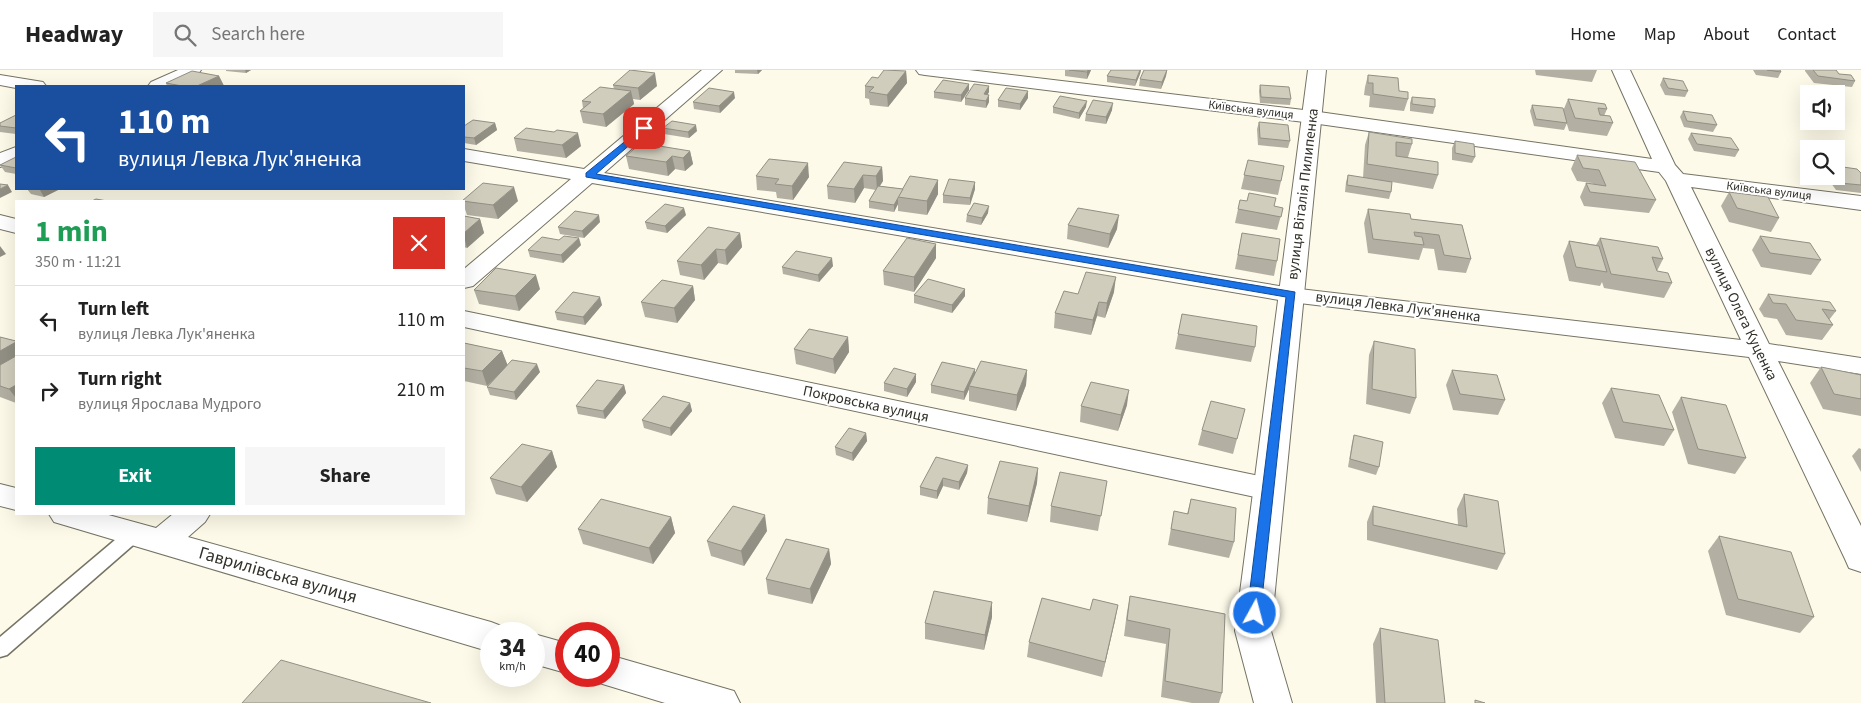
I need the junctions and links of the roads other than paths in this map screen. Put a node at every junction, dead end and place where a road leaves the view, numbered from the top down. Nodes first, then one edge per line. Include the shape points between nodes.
1 (192, 70) edge
2 (714, 70) edge
3 (925, 70) edge
4 (1317, 70) edge
5 (1621, 70) edge
6 (0, 80) edge
7 (31, 85) edge
8 (159, 85) edge
9 (1312, 117) junction
10 (15, 154) edge
11 (465, 155) edge
12 (0, 161) edge
13 (1671, 173) junction
14 (589, 175) junction
15 (1861, 203) edge
16 (0, 222) edge
17 (15, 226) edge
18 (465, 280) edge
19 (1291, 294) junction
20 (465, 320) edge
21 (1758, 350) junction
22 (1861, 366) edge
23 (1269, 488) junction
24 (0, 495) edge
25 (15, 500) edge
26 (68, 515) edge
27 (192, 515) edge
28 (148, 538) junction
29 (1861, 560) edge
30 (480, 634) edge
31 (0, 649) edge
32 (620, 674) edge
33 (721, 703) edge
34 (1273, 703) edge

1 - 8 street
2 - 14 street
3 - 9 street, Київська вулиця
4 - 9 street, вулиця Віталія Пилипенка
5 - 13 street, вулиця Олега Куценка
6 - 7 street
9 - 13 street, Київська вулиця
9 - 19 street, вулиця Віталія Пилипенка
10 - 12 street
11 - 14 street, вулиця Левка Лук'яненка
13 - 15 street, Київська вулиця
13 - 21 street, вулиця Олега Куценка
14 - 18 street
14 - 19 street, вулиця Левка Лук'яненка
16 - 17 street
19 - 21 street, вулиця Левка Лук'яненка
19 - 23 street, вулиця Віталія Пилипенка
20 - 23 street, Покровська вулиця
21 - 22 street, вулиця Левка Лук'яненка
21 - 29 street, вулиця Олега Куценка
23 - 34 street, вулиця Віталія Пилипенка via 1252,631
24 - 25 street
26 - 28 street, Гаврилівська вулиця
27 - 28 street
28 - 30 street, Гаврилівська вулиця
28 - 31 lane
32 - 33 street

